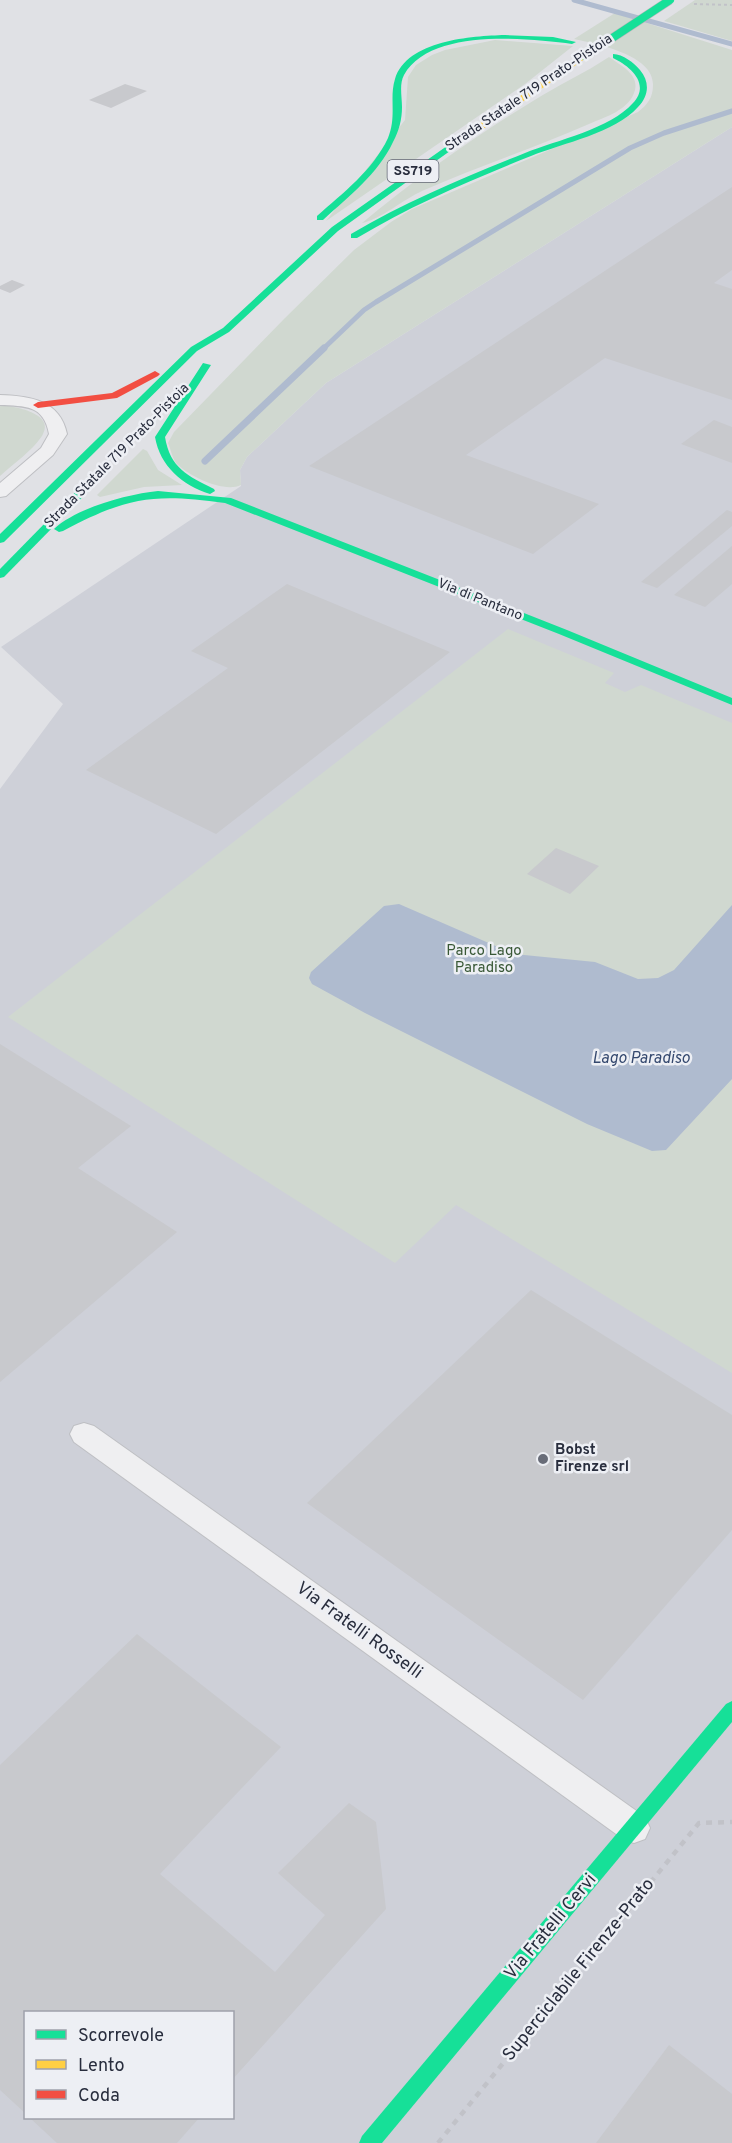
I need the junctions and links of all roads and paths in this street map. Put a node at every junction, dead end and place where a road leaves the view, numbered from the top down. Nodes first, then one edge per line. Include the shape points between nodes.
1 (670, 0) edge
2 (686, 3) dead end
3 (732, 4) edge
4 (572, 42) dead end
5 (616, 56) dead end
6 (308, 228) dead end
7 (281, 259) dead end
8 (253, 304) junction
9 (226, 330) junction
10 (194, 349) junction
11 (206, 365) junction
12 (0, 387) edge
13 (0, 400) edge
14 (30, 404) junction
15 (157, 415) dead end
16 (117, 456) dead end
17 (0, 492) edge
18 (227, 500) junction
19 (0, 540) edge
20 (27, 548) junction
21 (0, 575) edge
22 (732, 702) edge
23 (84, 1434) dead end
24 (732, 1709) edge
25 (732, 1822) edge
26 (634, 1828) junction
27 (369, 2143) edge
28 (438, 2143) edge

1 - 8 main road, Strada Statale 719 Prato-Pistoia / SS719, bridge via 386,191 335,229
2 - 3 path
4 - 6 main road via 537,37 479,39 435,49 414,60 401,73 396,130 386,151
5 - 8 main road via 634,65 642,75 643,94 634,107 597,126 438,190 367,228
7 - 8 main road
8 - 9 main road, Strada Statale 719 Prato-Pistoia / SS719
9 - 10 main road, Strada Statale 719 Prato-Pistoia / SS719
9 - 11 main road, Strada Statale 719 Prato-Pistoia / SS719
10 - 14 main road via 137,386 114,396
10 - 19 main road, Strada Statale 719 Prato-Pistoia / SS719
11 - 15 main road, Strada Statale 719 Prato-Pistoia / SS719
11 - 18 main road via 160,437 159,448 174,471
12 - 14 street
13 - 14 street
14 - 17 street via 54,416 58,434 47,451
16 - 20 main road, Strada Statale 719 Prato-Pistoia
18 - 20 main road via 178,493 133,494 110,501
18 - 22 main road, Via di Pantano
20 - 21 main road, Strada Statale 719 Prato-Pistoia
23 - 26 street, Via Fratelli Rosselli
24 - 26 main road, Via Fratelli Cervi
25 - 28 path, Superciclabile Firenze-Prato via 699,1823
26 - 27 main road, Via Fratelli Cervi

